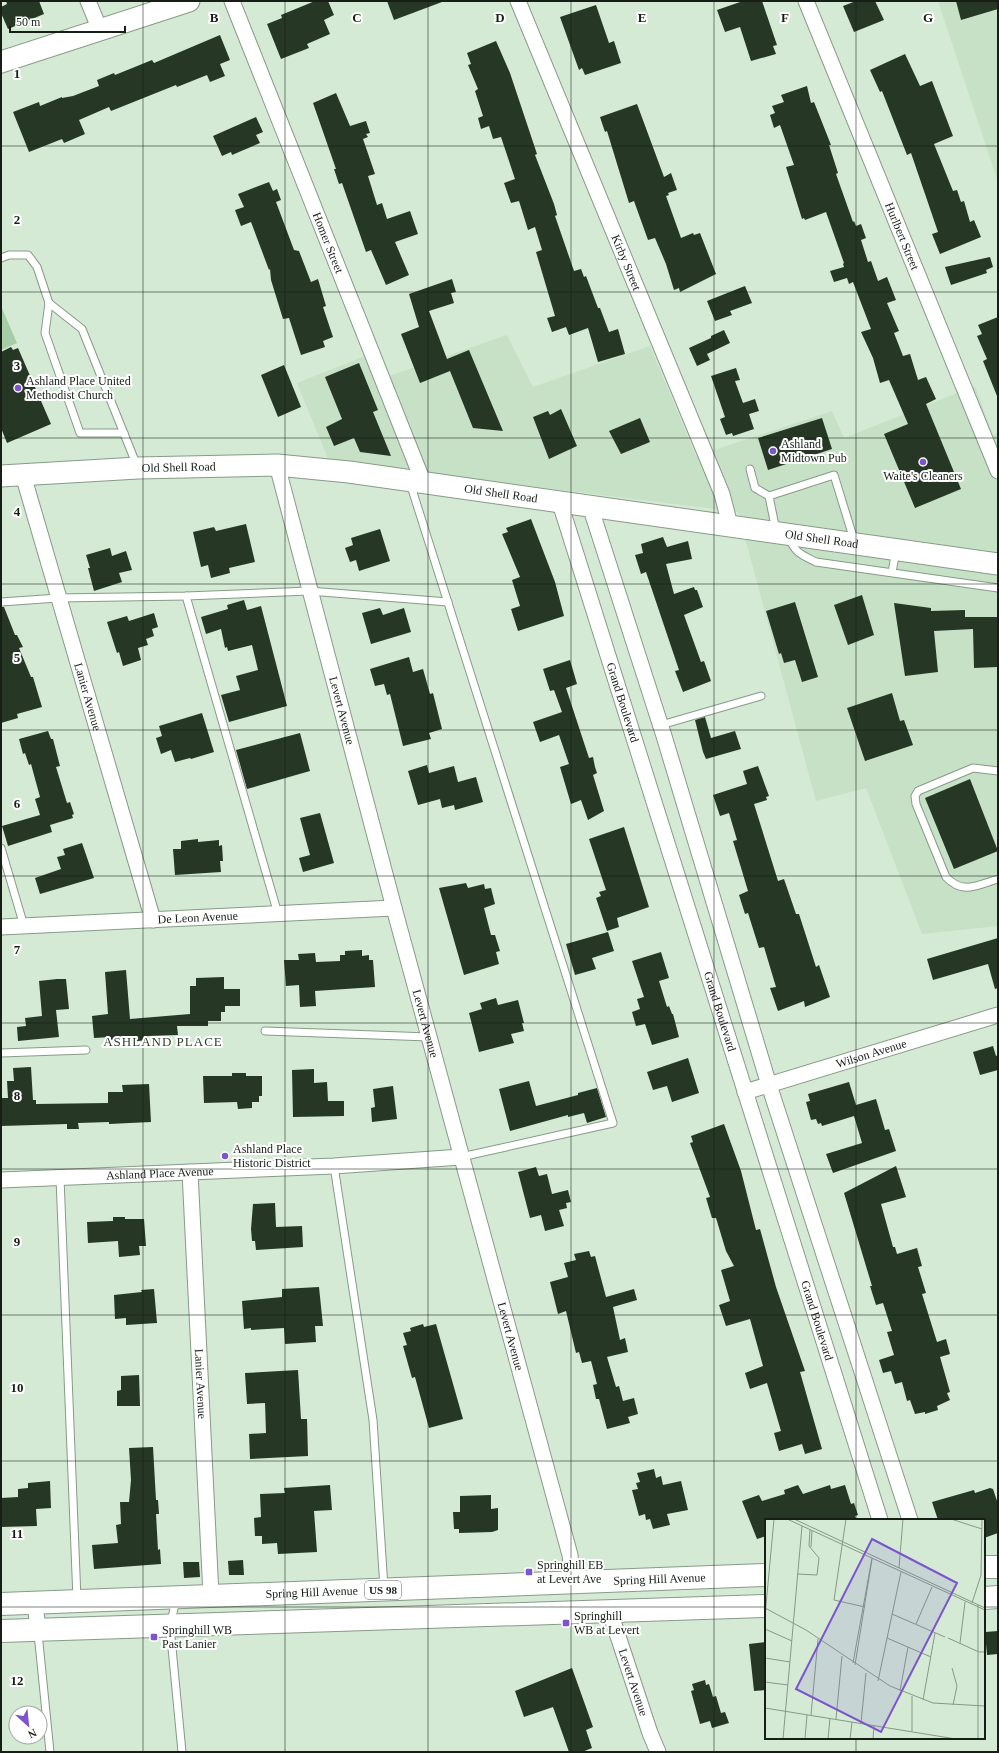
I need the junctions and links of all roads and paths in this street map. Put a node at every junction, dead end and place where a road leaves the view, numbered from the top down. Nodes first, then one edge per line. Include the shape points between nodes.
1 (88, 1) edge
2 (189, 1) edge
3 (232, 1) edge
4 (518, 1) edge
5 (806, 1) edge
6 (100, 30) junction
7 (1, 62) edge
8 (1, 258) edge
9 (49, 303) junction
10 (124, 433) junction
11 (996, 462) edge
12 (277, 465) junction
13 (138, 468) junction
14 (750, 469) dead end
15 (23, 475) junction
16 (1, 476) edge
17 (417, 482) junction
18 (769, 496) junction
19 (560, 503) junction
20 (590, 506) junction
21 (730, 525) junction
22 (782, 534) junction
23 (855, 544) junction
24 (896, 549) junction
25 (998, 564) edge
26 (892, 572) junction
27 (998, 588) edge
28 (309, 591) junction
29 (186, 596) junction
30 (58, 598) junction
31 (1, 602) edge
32 (448, 602) junction
33 (761, 696) dead end
34 (661, 725) junction
35 (998, 771) edge
36 (1, 848) edge
37 (998, 879) edge
38 (394, 908) junction
39 (278, 914) junction
40 (153, 920) junction
41 (24, 926) junction
42 (1, 927) edge
43 (998, 1015) edge
44 (265, 1031) dead end
45 (429, 1036) junction
46 (86, 1050) dead end
47 (1, 1053) edge
48 (769, 1084) junction
49 (745, 1092) junction
50 (462, 1157) junction
51 (334, 1166) junction
52 (190, 1172) junction
53 (60, 1178) junction
54 (1, 1180) edge
55 (880, 1519) edge
56 (910, 1519) edge
57 (985, 1567) edge
58 (998, 1567) edge
59 (765, 1575) edge
60 (573, 1582) junction
61 (384, 1590) junction
62 (212, 1595) junction
63 (176, 1597) junction
64 (998, 1597) edge
65 (985, 1598) edge
66 (77, 1601) junction
67 (35, 1603) junction
68 (1, 1604) edge
69 (765, 1606) edge
70 (610, 1612) junction
71 (170, 1627) junction
72 (38, 1630) junction
73 (1, 1631) edge
74 (50, 1752) edge
75 (182, 1752) edge
76 (658, 1752) edge

1 - 6 street
2 - 6 street
3 - 17 street, Homer Street
4 - 21 street, Kirby Street via 722,494
5 - 11 street, Hurlbert Street
6 - 7 street
8 - 9 lane via 9,255 28,255 37,267
9 - 10 lane via 82,329
9 - 10 lane via 45,333 80,433
10 - 13 lane
12 - 13 street, Old Shell Road
12 - 17 street, Old Shell Road
12 - 28 street, Levert Avenue
13 - 15 street, Old Shell Road
14 - 18 lane via 755,488
15 - 16 street, Old Shell Road
15 - 30 street, Lanier Avenue
17 - 19 street, Old Shell Road
17 - 32 lane
18 - 22 lane
18 - 23 lane via 834,475
19 - 20 street, Old Shell Road
19 - 49 street, Grand Boulevard
20 - 21 street, Old Shell Road
20 - 34 street
21 - 22 street, Old Shell Road
22 - 23 street, Old Shell Road
22 - 26 lane via 797,552 816,562
23 - 24 street, Old Shell Road
24 - 25 street, Old Shell Road
24 - 26 lane
26 - 27 lane
28 - 29 lane
28 - 32 lane
28 - 38 street, Levert Avenue
29 - 30 lane
29 - 39 lane
30 - 31 lane
30 - 40 street, Lanier Avenue
32 - 50 lane via 613,1123
33 - 34 lane
34 - 48 street
35 - 37 lane via 974,768 918,791 915,796 946,876 952,883 966,889
36 - 41 lane
38 - 39 street, De Leon Avenue
38 - 45 street, Levert Avenue
39 - 40 street, De Leon Avenue
40 - 41 street, De Leon Avenue
41 - 42 street, De Leon Avenue
43 - 48 street, Wilson Avenue
44 - 45 lane
45 - 50 street, Levert Avenue
46 - 47 lane
48 - 49 street, Wilson Avenue
48 - 56 street
49 - 55 street, Grand Boulevard
50 - 51 street, Ashland Place Avenue
50 - 60 street, Levert Avenue via 568,1547
51 - 52 street, Ashland Place Avenue
51 - 61 lane via 373,1420
52 - 53 street, Ashland Place Avenue
52 - 62 street, Lanier Avenue
53 - 54 street, Ashland Place Avenue
53 - 66 lane
57 - 58 main road
59 - 60 main road, Spring Hill Avenue / US 98
60 - 61 main road, Spring Hill Avenue / US 98
61 - 62 main road, Spring Hill Avenue / US 98
62 - 63 main road, Spring Hill Avenue / US 98
63 - 66 main road, Spring Hill Avenue / US 98
63 - 71 lane
64 - 65 main road
66 - 67 main road, Spring Hill Avenue / US 98
67 - 68 main road, Spring Hill Avenue / US 98
67 - 72 street
69 - 70 main road
70 - 71 main road
70 - 76 street, Levert Avenue
71 - 72 main road
71 - 75 lane
72 - 73 main road
72 - 74 lane

